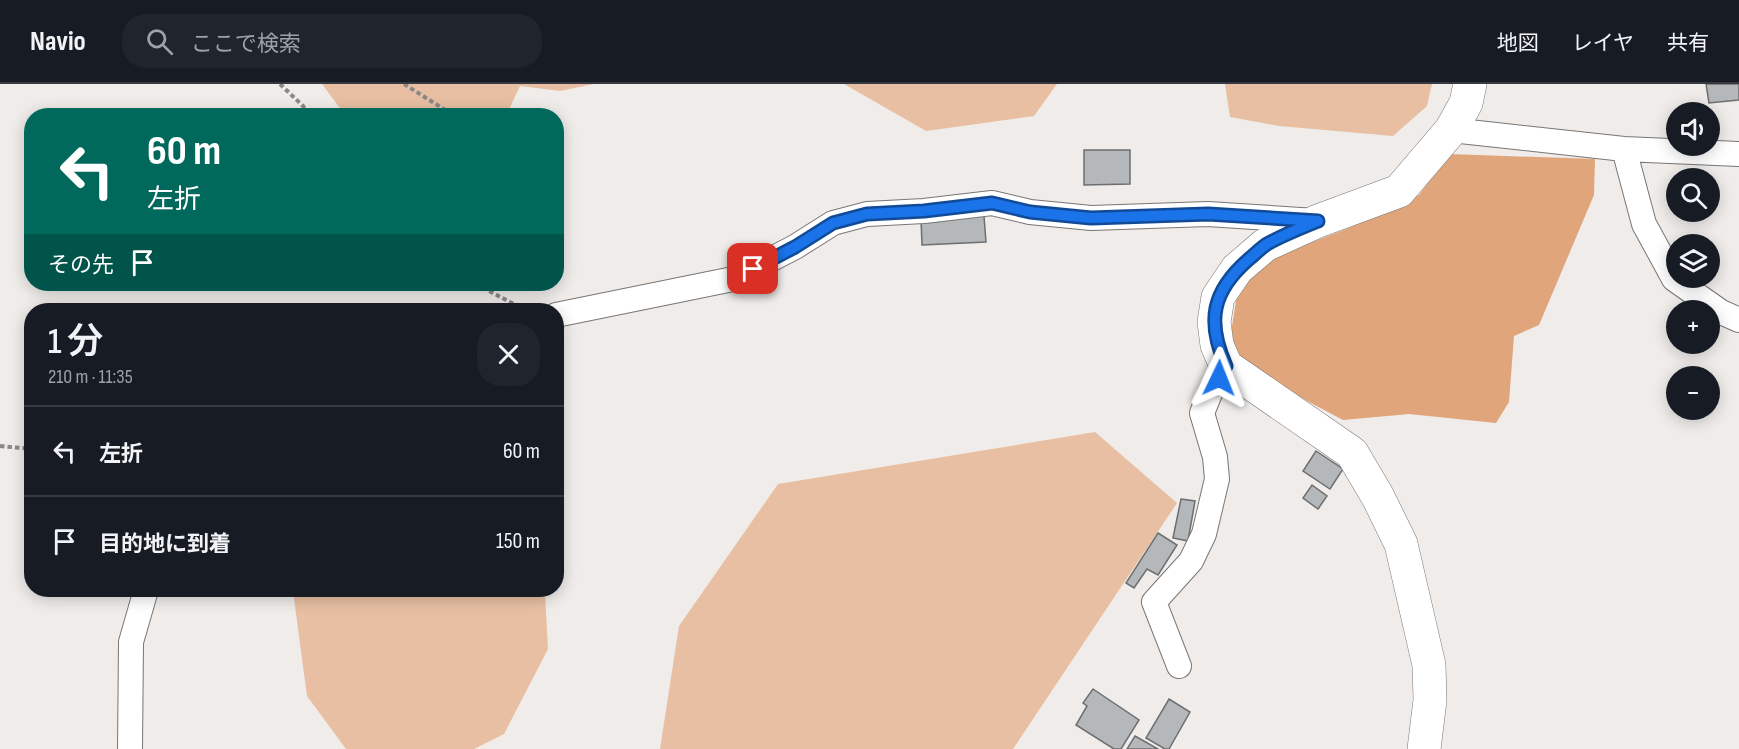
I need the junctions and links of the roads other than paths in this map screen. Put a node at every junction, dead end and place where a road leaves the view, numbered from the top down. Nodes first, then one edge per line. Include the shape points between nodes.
1 (1470, 84) edge
2 (1451, 130) junction
3 (1624, 149) junction
4 (1739, 154) edge
5 (1318, 221) junction
6 (564, 313) edge
7 (1739, 320) edge
8 (1226, 366) junction
9 (144, 597) edge
10 (1179, 666) dead end
11 (130, 749) edge
12 (1424, 749) edge

1 - 2 street via 1466,103
2 - 3 street
2 - 5 street via 1399,191
3 - 4 street
3 - 7 street via 1644,224 1674,279
5 - 6 street via 1208,214 1091,218 1030,212 992,203 867,214 833,223 733,279
5 - 8 street via 1265,245 1237,269 1218,297 1214,322 1217,345
8 - 10 street via 1202,413 1217,479 1204,534 1191,561 1154,602
8 - 12 street via 1352,453 1378,496 1401,544 1429,665 1430,700
9 - 11 street via 131,642

